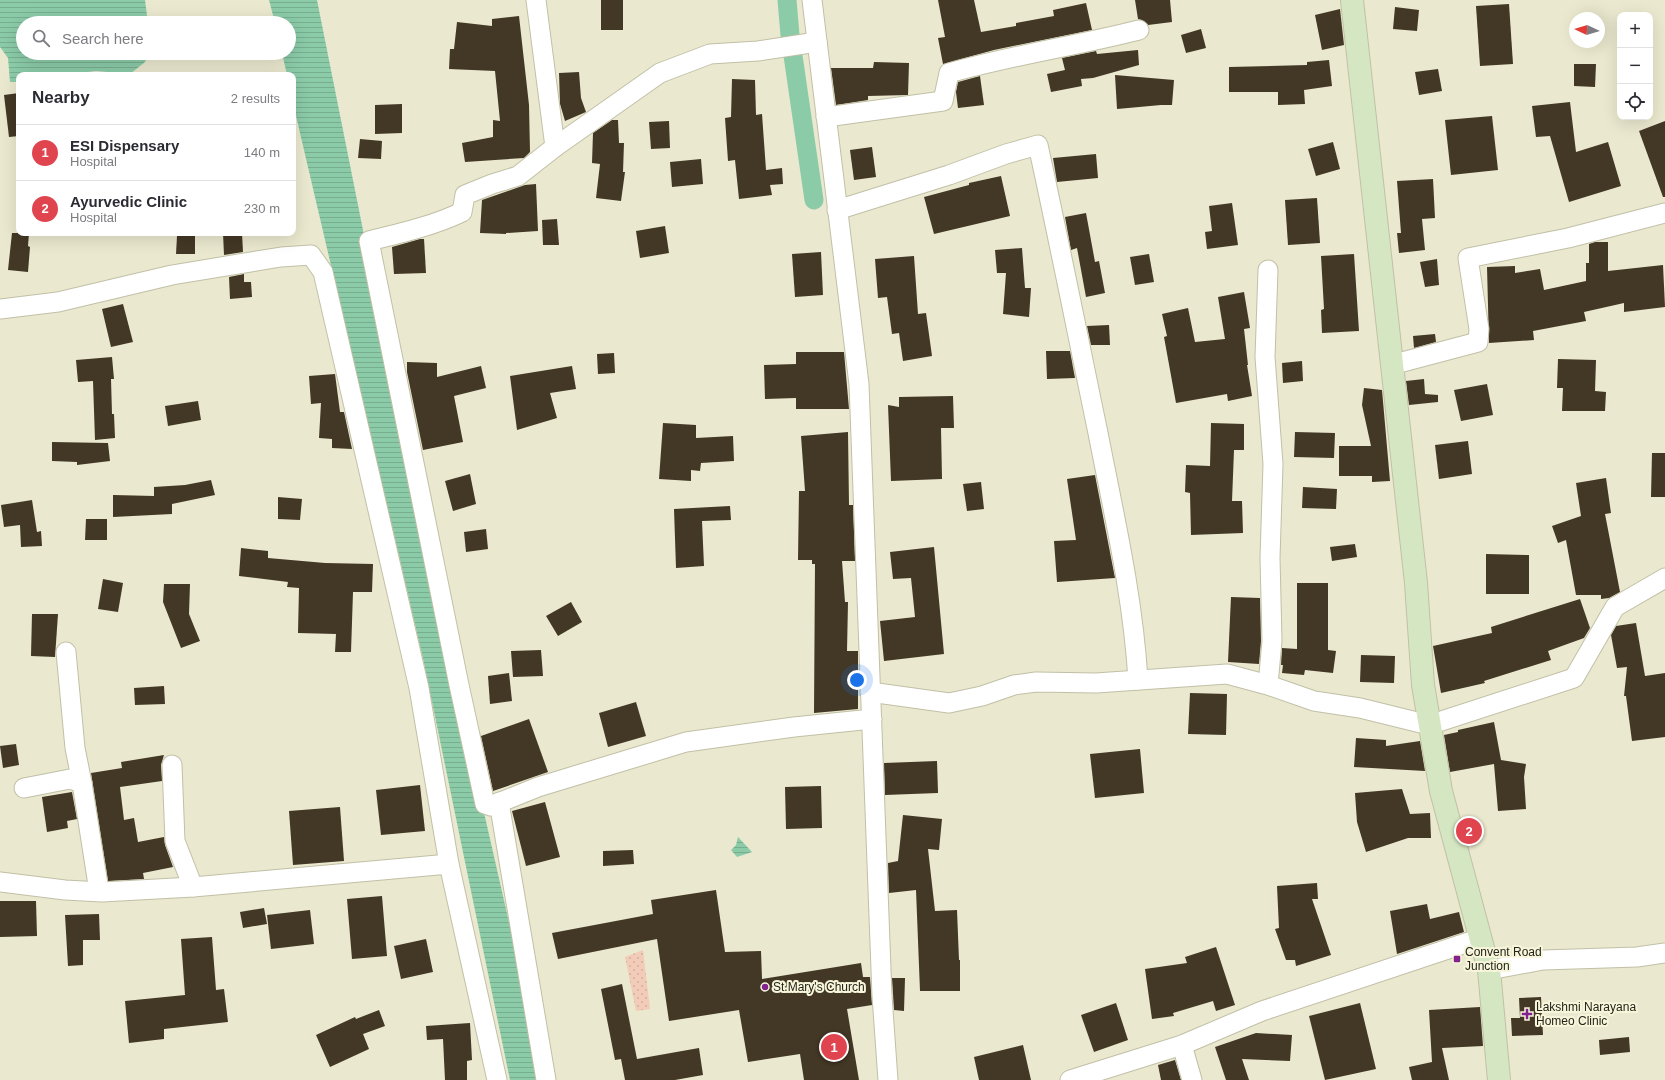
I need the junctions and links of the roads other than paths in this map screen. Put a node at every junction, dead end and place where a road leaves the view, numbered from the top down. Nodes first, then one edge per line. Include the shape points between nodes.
1 (536, 0) edge
2 (812, 0) edge
3 (1352, 0) edge
4 (1139, 30) dead end
5 (817, 42) junction
6 (826, 117) junction
7 (555, 147) junction
8 (838, 210) junction
9 (1665, 213) edge
10 (1268, 270) dead end
11 (0, 309) edge
12 (1391, 365) junction
13 (1665, 578) edge
14 (66, 652) dead end
15 (1138, 680) junction
16 (1268, 685) junction
17 (870, 692) junction
18 (872, 719) junction
19 (1429, 725) junction
20 (172, 766) dead end
21 (82, 783) junction
22 (24, 788) dead end
23 (499, 802) junction
24 (449, 864) junction
25 (0, 882) edge
26 (193, 887) junction
27 (99, 891) junction
28 (1482, 938) junction
29 (1665, 953) edge
30 (1489, 970) junction
31 (1182, 1045) junction
32 (497, 1080) edge
33 (546, 1080) edge
34 (888, 1080) edge
35 (1070, 1080) edge
36 (1192, 1080) edge
37 (1499, 1080) edge

1 - 7 street
2 - 5 street
3 - 12 street
4 - 6 street via 988,62 950,73 943,101
5 - 6 street
5 - 7 street via 710,54 660,74
6 - 8 street
7 - 23 street via 518,176 466,195 462,212 446,220 369,240 475,764 485,804 491,806
8 - 15 street via 1038,145 1124,566 1136,646
8 - 17 street via 859,384
9 - 12 street via 1568,238 1468,258 1479,329 1478,342
10 - 16 street via 1265,357 1273,464 1270,558 1272,641
11 - 24 street via 58,302 172,275 281,257 311,255 323,272 418,680
12 - 19 street
13 - 19 street via 1615,607 1574,678
14 - 21 street via 75,748
15 - 16 street via 1227,674
15 - 17 street via 1096,683 1036,682 1014,685 982,696 949,703
16 - 19 street via 1314,701 1360,708
17 - 18 street
18 - 23 street via 686,742 538,787
18 - 34 street via 882,996
19 - 28 street via 1441,791
20 - 26 street via 175,841
21 - 22 street via 70,780
21 - 27 street
23 - 33 street
24 - 26 street
24 - 32 street
25 - 27 street via 65,890
26 - 27 street
28 - 30 street
28 - 31 street via 1262,1011
29 - 30 street via 1636,958 1543,960
30 - 37 street
31 - 35 street
31 - 36 street

